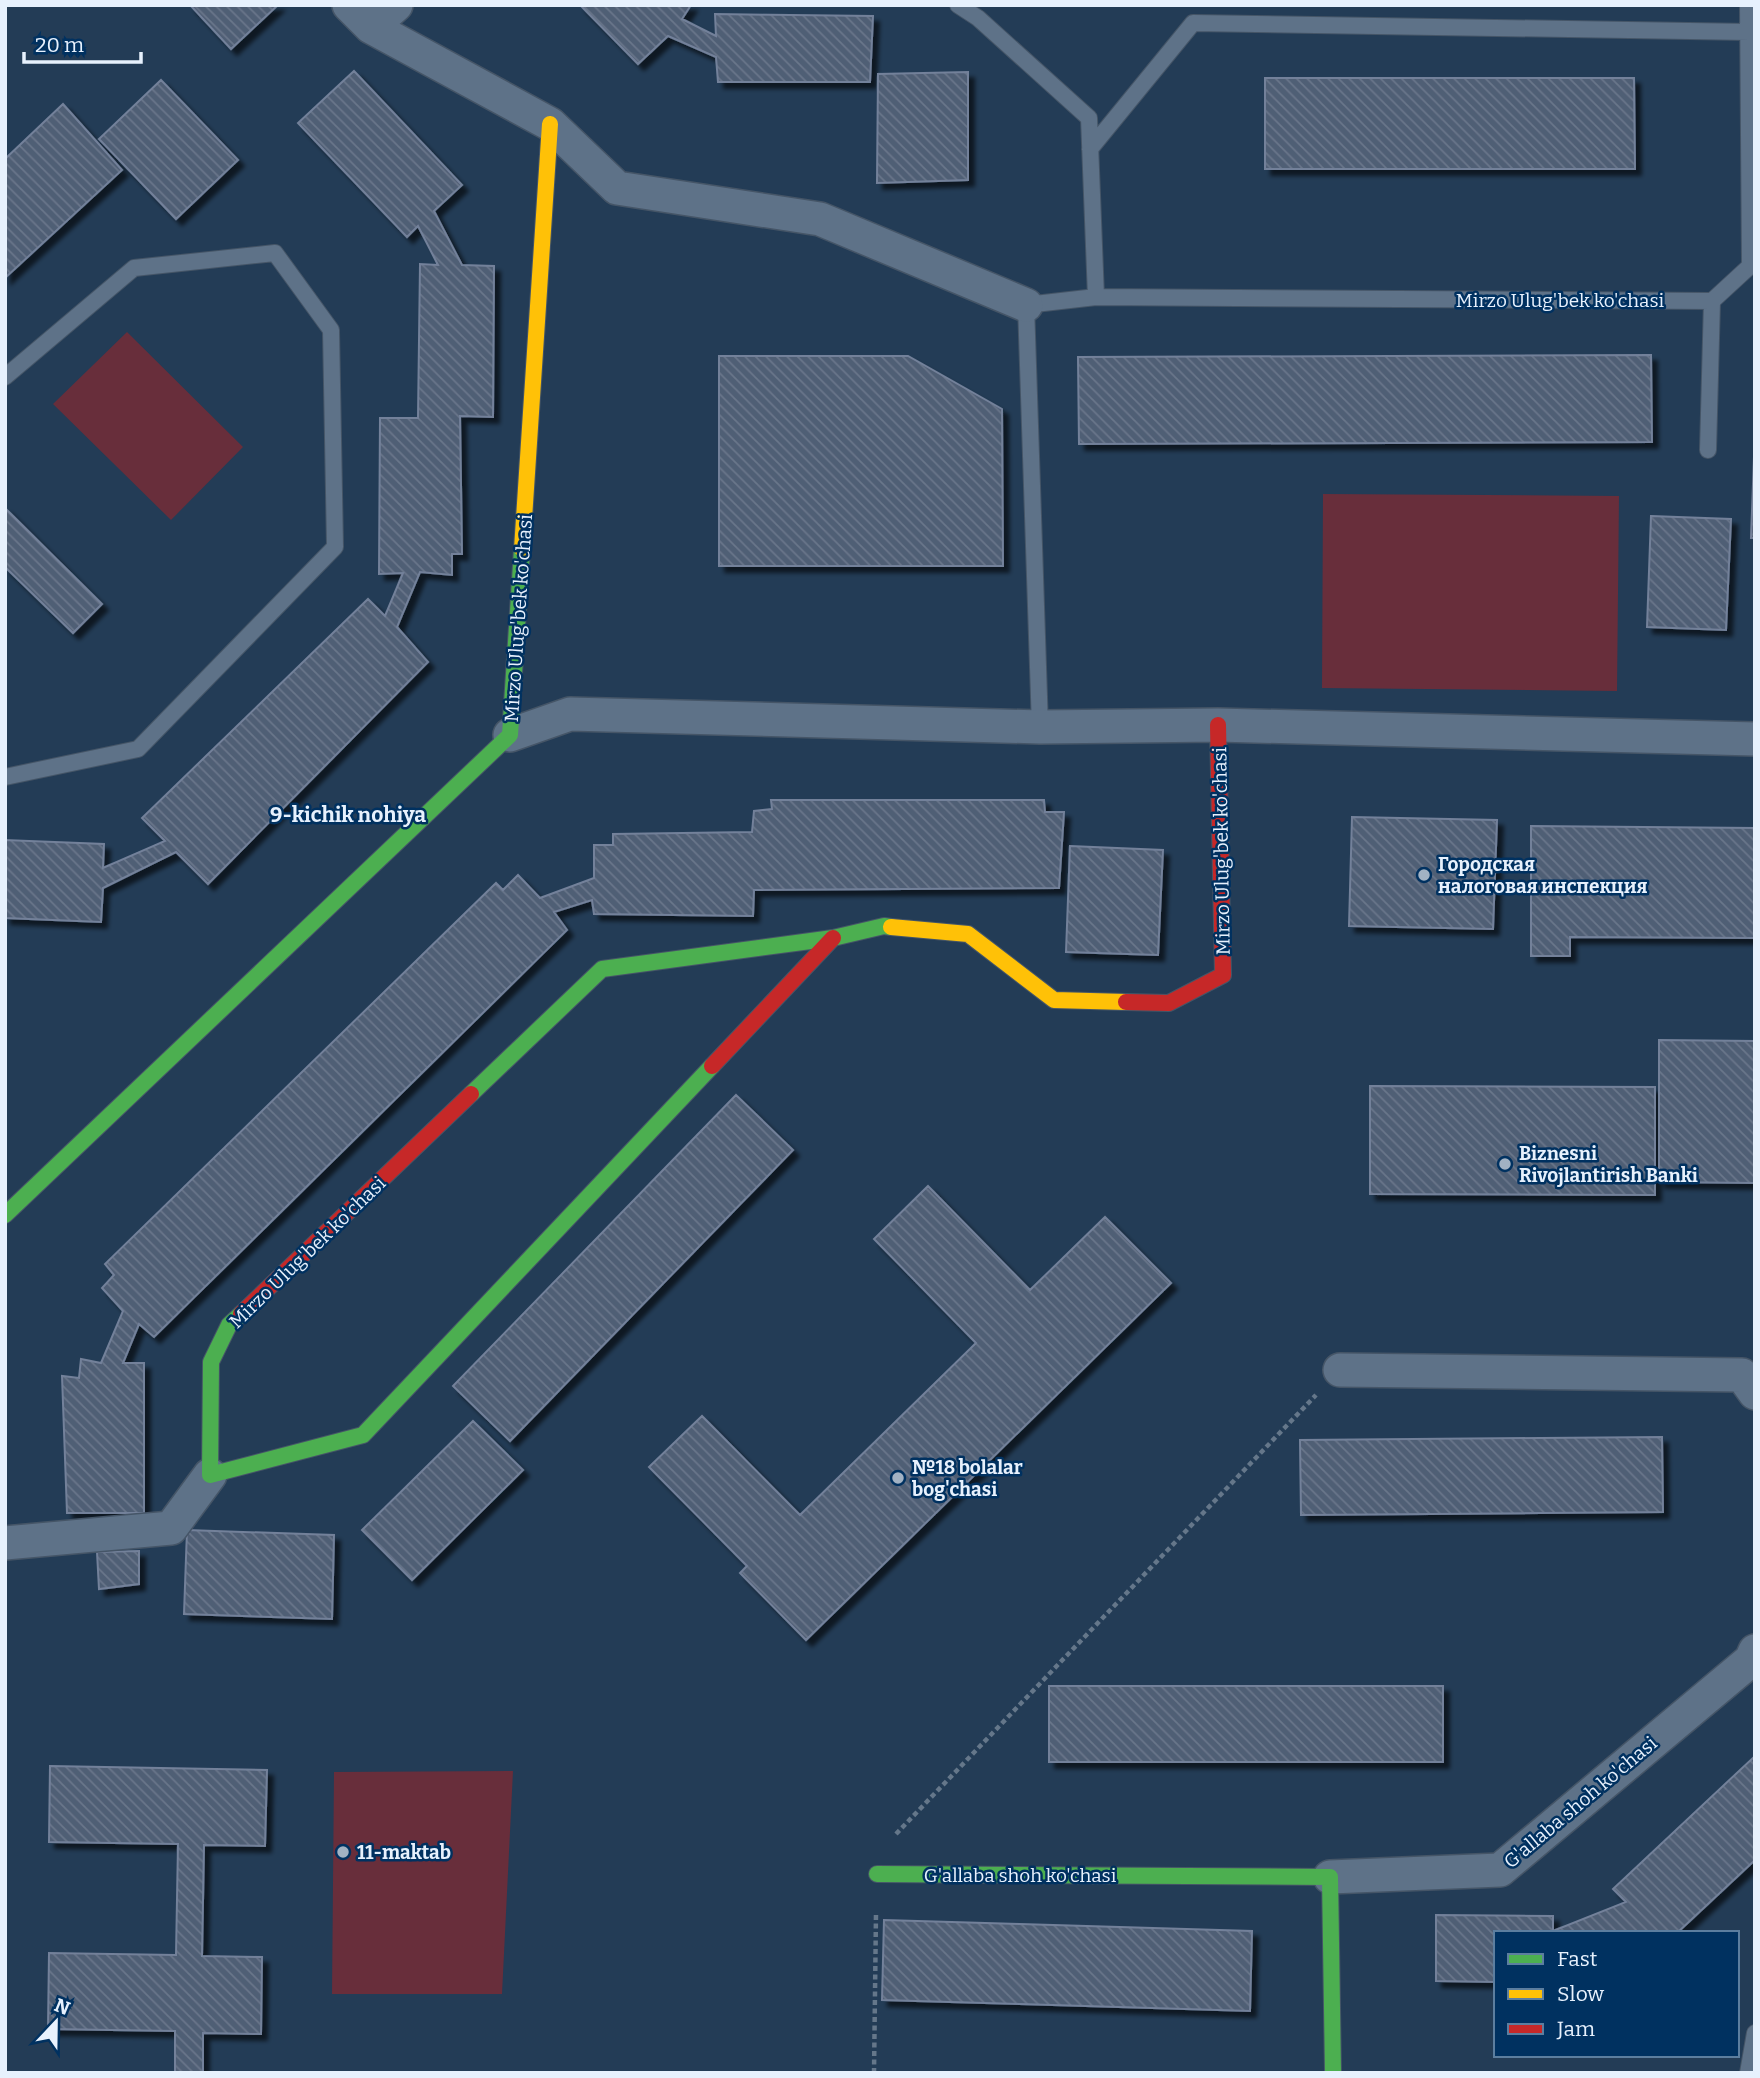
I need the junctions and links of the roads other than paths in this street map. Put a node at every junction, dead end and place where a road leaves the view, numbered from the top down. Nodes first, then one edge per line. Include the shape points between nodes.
1 (396, 5) edge
2 (958, 5) edge
3 (1748, 5) edge
4 (360, 16) edge
5 (1749, 32) junction
6 (550, 124) junction
7 (1090, 149) junction
8 (1096, 297) junction
9 (1712, 300) junction
10 (1026, 305) junction
11 (5, 377) edge
12 (1708, 450) dead end
13 (1219, 725) junction
14 (1040, 727) junction
15 (510, 735) junction
16 (1755, 739) edge
17 (5, 777) edge
18 (833, 938) junction
19 (5, 1215) edge
20 (1340, 1370) road end
21 (1755, 1393) edge
22 (209, 1475) junction
23 (5, 1543) edge
24 (1755, 1651) edge
25 (877, 1874) road end
26 (1330, 1877) junction
27 (1755, 2033) edge
28 (1333, 2073) edge
29 (1748, 2073) edge

1 - 4 street
2 - 7 lane via 1089,118
3 - 5 lane
4 - 6 street
5 - 7 lane via 1193,23
5 - 9 lane via 1750,266
6 - 10 street via 617,188 820,219
6 - 15 street, Mirzo Ulug'bek ko'chasi
7 - 8 lane
8 - 9 lane, Mirzo Ulug'bek ko'chasi
8 - 10 lane, Mirzo Ulug'bek ko'chasi
9 - 12 lane
10 - 14 lane
11 - 17 lane via 134,268 275,253 331,330 335,547 138,749
13 - 14 street
13 - 16 street
13 - 18 street, Mirzo Ulug'bek ko'chasi via 1223,975 1169,1003 1054,1000 968,934 884,926
14 - 15 street via 570,714
15 - 19 street, Mirzo Ulug'bek ko'chasi
18 - 22 street via 363,1435
18 - 22 street, Mirzo Ulug'bek ko'chasi via 602,969 229,1325 211,1362
20 - 21 street via 1742,1375
22 - 23 street via 171,1528
24 - 26 street, G'allaba shoh ko'chasi via 1751,1660 1500,1870
25 - 26 street, G'allaba shoh ko'chasi
26 - 28 street
27 - 29 lane

